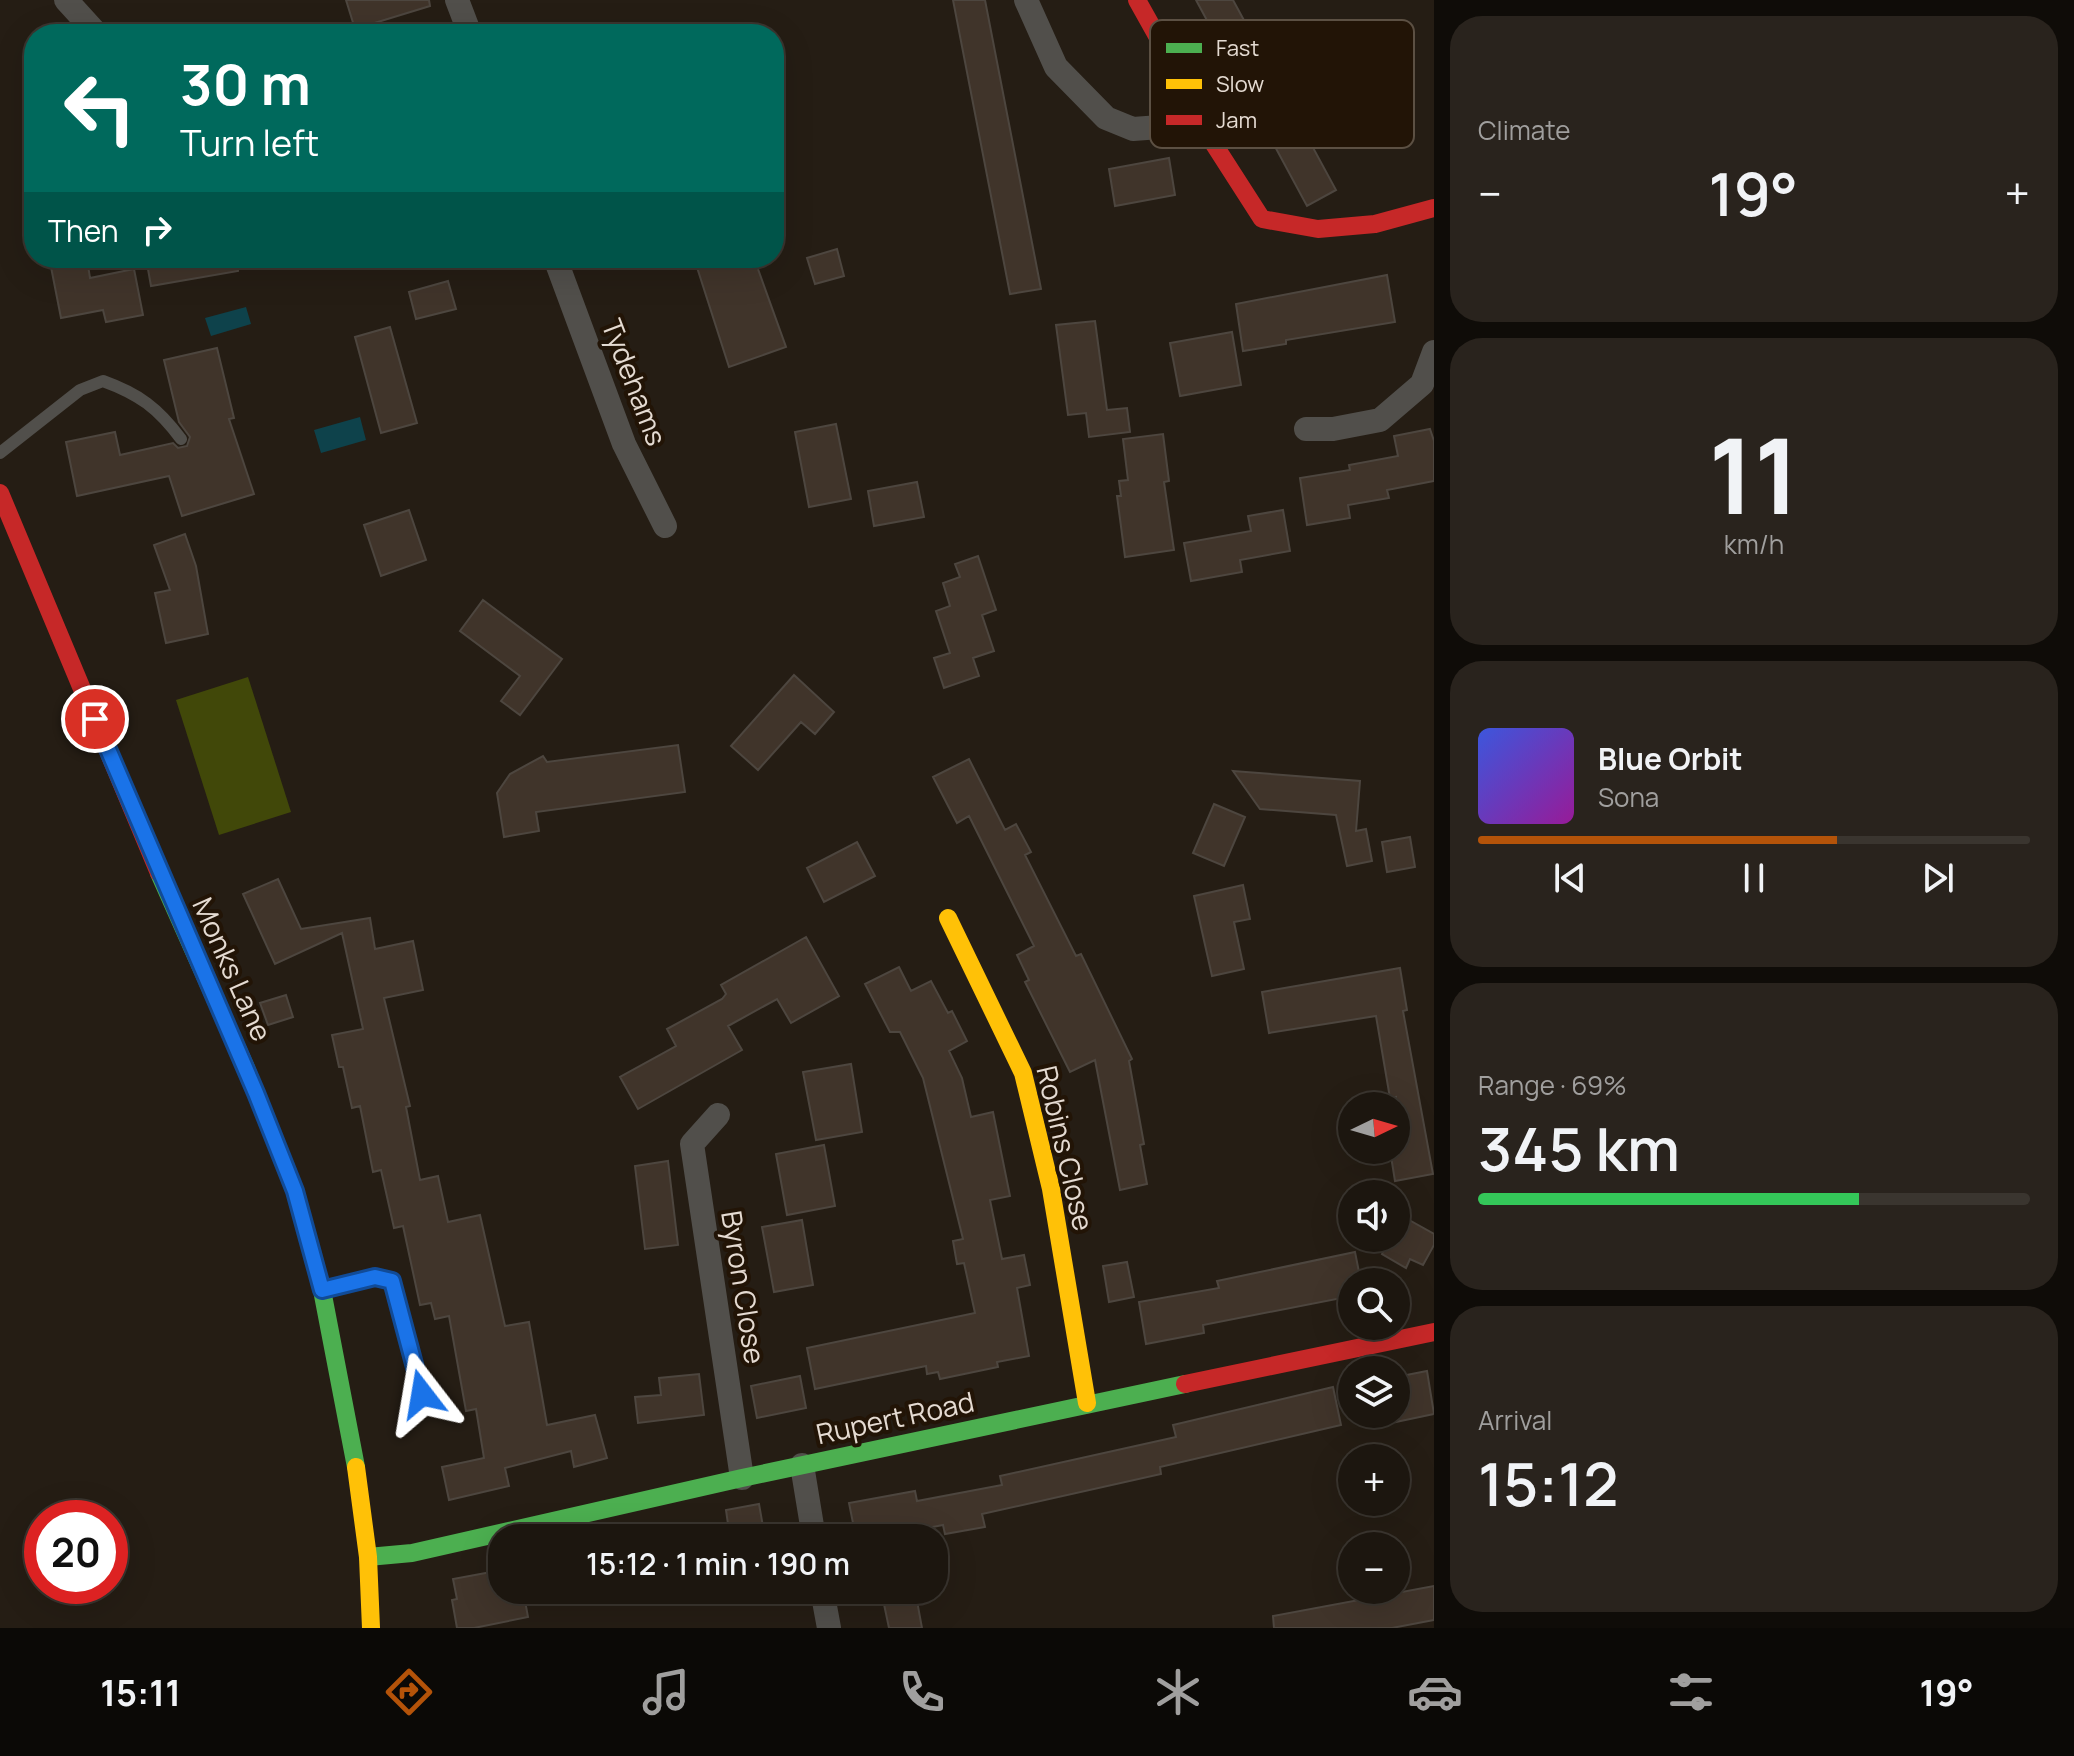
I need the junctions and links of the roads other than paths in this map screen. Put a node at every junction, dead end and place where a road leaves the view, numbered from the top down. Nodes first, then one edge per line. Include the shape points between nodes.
1 (66, 0) edge
2 (457, 0) edge
3 (1026, 0) edge
4 (1137, 0) edge
5 (1150, 23) edge
6 (88, 24) edge
7 (466, 24) edge
8 (1150, 128) edge
9 (1216, 148) edge
10 (1434, 208) edge
11 (559, 268) edge
12 (1434, 352) edge
13 (1306, 429) dead end
14 (181, 439) dead end
15 (0, 453) edge
16 (0, 493) edge
17 (665, 526) dead end
18 (948, 918) dead end
19 (718, 1115) dead end
20 (322, 1290) junction
21 (1434, 1332) edge
22 (422, 1394) dead end
23 (1087, 1403) junction
24 (802, 1465) junction
25 (742, 1478) junction
26 (812, 1524) edge
27 (368, 1557) junction
28 (825, 1604) edge
29 (371, 1628) edge
30 (829, 1628) edge

1 - 6 street
2 - 7 street
3 - 8 street via 1056,67 1106,118 1133,129
4 - 5 street
9 - 10 street via 1262,219 1318,229 1375,224
11 - 17 street, Tydehams via 624,444
12 - 13 street via 1422,384 1380,420
14 - 15 lane via 136,393 103,381 80,390
16 - 20 street, Monks Lane via 246,1068 295,1191
18 - 23 street, Robins Close via 1023,1073 1051,1189
19 - 25 street, Byron Close via 692,1144
20 - 22 lane via 375,1277 392,1281
20 - 27 street, Monks Lane via 355,1449
21 - 23 street, Rupert Road
23 - 24 street, Rupert Road
24 - 25 street, Rupert Road
24 - 26 street
25 - 27 street, Rupert Road via 412,1553
27 - 29 street, Monks Lane
28 - 30 street

